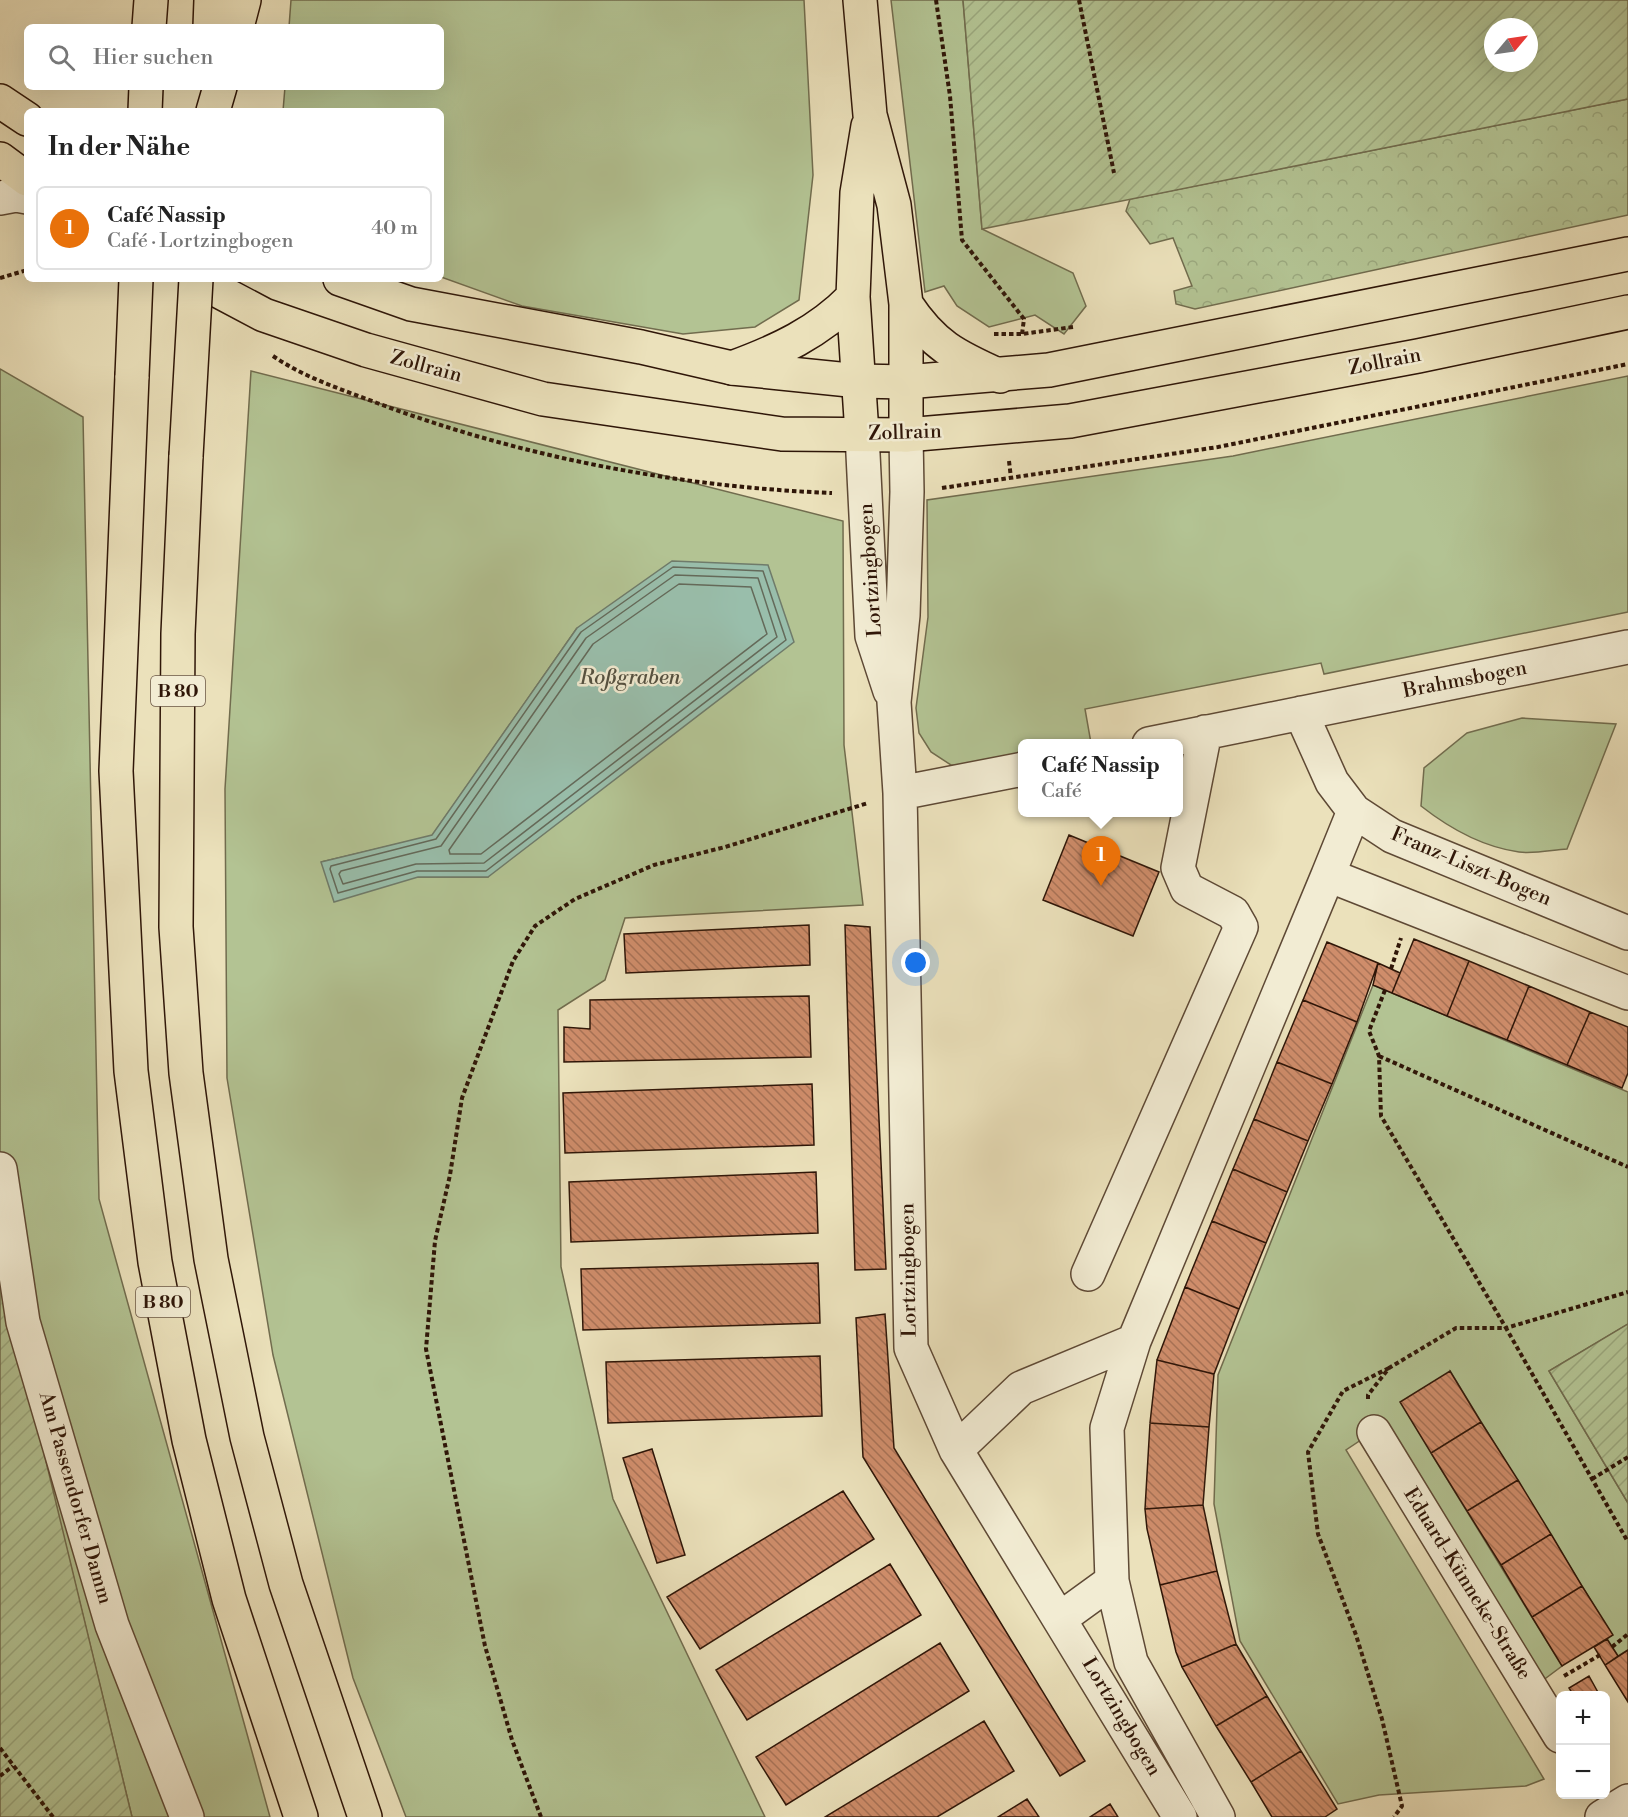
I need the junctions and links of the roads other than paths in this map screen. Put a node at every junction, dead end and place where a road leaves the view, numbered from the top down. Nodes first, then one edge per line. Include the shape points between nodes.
1 (211, 0) edge
2 (244, 0) edge
3 (860, 0) edge
4 (210, 24) edge
5 (238, 24) edge
6 (146, 90) edge
7 (0, 101) edge
8 (145, 108) edge
9 (870, 115) junction
10 (24, 117) edge
11 (0, 159) edge
12 (24, 177) edge
13 (24, 196) edge
14 (0, 198) edge
15 (1628, 254) edge
16 (136, 282) edge
17 (196, 282) edge
18 (202, 282) edge
19 (349, 282) edge
20 (853, 297) junction
21 (906, 304) junction
22 (1628, 312) edge
23 (732, 368) junction
24 (1000, 376) junction
25 (859, 381) junction
26 (906, 382) junction
27 (862, 434) junction
28 (906, 435) junction
29 (1628, 647) edge
30 (894, 702) junction
31 (1301, 713) junction
32 (1205, 732) junction
33 (1172, 739) edge
34 (1018, 770) edge
35 (900, 794) junction
36 (1354, 811) junction
37 (1328, 875) junction
38 (1628, 933) edge
39 (1628, 993) edge
40 (0, 1169) edge
41 (1088, 1274) dead end
42 (1134, 1341) junction
43 (1374, 1432) road end
44 (956, 1450) junction
45 (1112, 1581) junction
46 (1061, 1618) junction
47 (1556, 1729) edge
48 (187, 1817) edge
49 (301, 1817) edge
50 (365, 1817) edge
51 (1180, 1817) edge
52 (1218, 1817) edge

1 - 4 main road
2 - 5 main road
3 - 9 main road
6 - 8 main road
7 - 10 main road
9 - 20 main road via 857,193
9 - 21 main road via 894,205
11 - 12 main road
13 - 14 street
15 - 24 main road via 1049,370
16 - 49 main road, B 80, bridge via 116,771 131,1071 155,1262 189,1440 229,1599
17 - 50 main road, B 80, bridge via 178,634 176,927 189,1096 211,1259 247,1437 286,1584
18 - 27 main road, Zollrain via 264,315 356,347 543,399 782,434
19 - 23 main road via 411,304
20 - 23 main road via 823,326 785,348
20 - 25 main road
21 - 24 main road via 923,330 956,357
21 - 26 main road
22 - 28 main road, Zollrain via 1070,421
23 - 25 main road
24 - 26 main road
25 - 26 main road
25 - 27 main road
26 - 28 main road
27 - 28 main road, Zollrain
27 - 30 street, Lortzingbogen via 872,636
28 - 30 street, Lortzingbogen via 903,615
29 - 31 street, Brahmsbogen
30 - 35 street, Lortzingbogen
31 - 32 street
31 - 36 street, Franz-Liszt-Bogen via 1332,782
32 - 33 street
32 - 41 street via 1178,868 1187,889 1233,914 1241,927
34 - 35 street
35 - 44 street, Lortzingbogen via 911,1348
36 - 37 street
36 - 38 street, Franz-Liszt-Bogen via 1392,836
37 - 39 street
37 - 42 street
40 - 48 street, Am Passendorfer Damm via 23,1322 112,1625
42 - 44 street via 1021,1388
42 - 45 street via 1107,1428
43 - 47 street, Eduard-Künneke-Straße
44 - 46 street, Lortzingbogen
45 - 46 street
45 - 52 street via 1131,1662
46 - 51 street, Lortzingbogen

